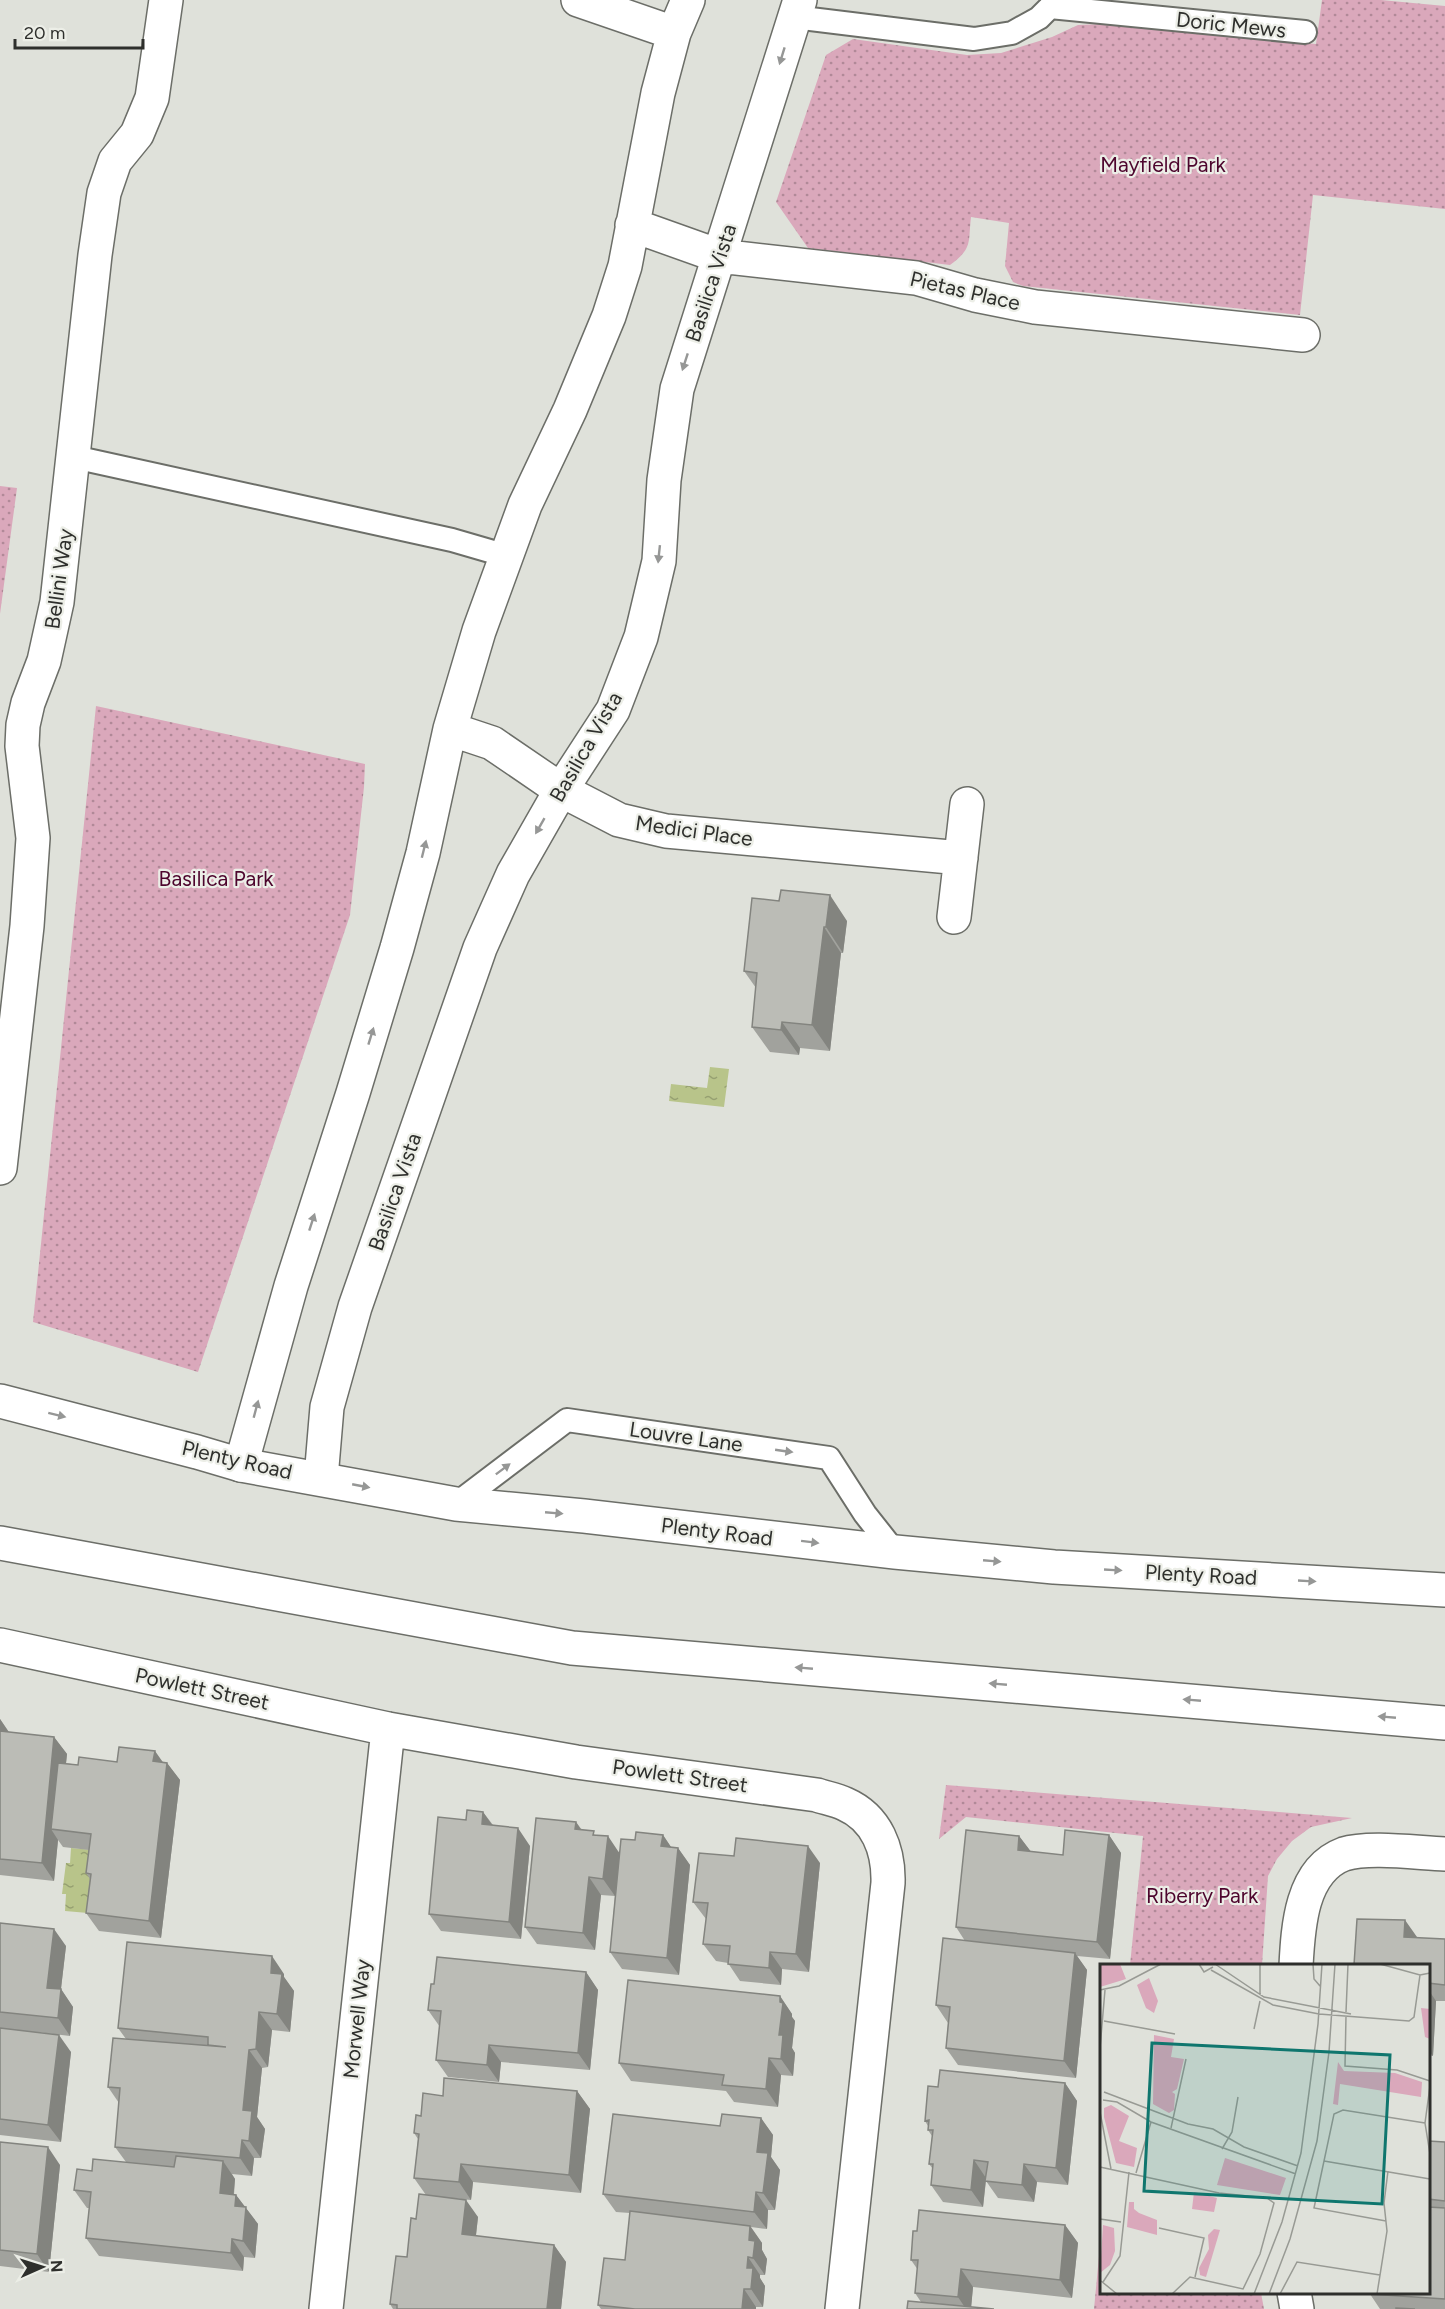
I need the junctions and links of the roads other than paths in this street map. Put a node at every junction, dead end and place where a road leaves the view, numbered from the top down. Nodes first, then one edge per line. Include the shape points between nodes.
1 (166, 0) edge
2 (578, 0) edge
3 (688, 0) edge
4 (1052, 4) edge
5 (797, 8) edge
6 (1305, 32) dead end
7 (674, 33) junction
8 (632, 225) junction
9 (719, 256) junction
10 (1304, 335) dead end
11 (74, 457) junction
12 (507, 556) junction
13 (450, 729) junction
14 (561, 790) junction
15 (967, 804) dead end
16 (961, 858) junction
17 (954, 917) dead end
18 (0, 1168) edge
19 (0, 1401) edge
20 (241, 1466) junction
21 (321, 1478) junction
22 (456, 1504) junction
23 (0, 1543) edge
24 (895, 1552) junction
25 (1445, 1590) edge
26 (0, 1646) edge
27 (1445, 1723) edge
28 (388, 1730) junction
29 (1445, 1854) edge
30 (1296, 1964) edge
31 (1294, 2294) edge
32 (326, 2309) edge
33 (842, 2309) edge
34 (1297, 2309) edge

1 - 11 main road, Bellini Way via 152,98 137,134 115,161 104,194
2 - 7 main road
3 - 7 main road
4 - 5 lane via 1039,18 1012,33 974,39
4 - 6 lane, Doric Mews
5 -> 9 main road, Basilica Vista
7 - 8 main road
8 - 9 main road, Pietas Place
8 - 12 main road via 625,266 609,316 525,505
9 - 10 main road, Pietas Place via 916,278 1035,307
9 -> 14 main road, Basilica Vista via 677,389 664,480 659,561 641,637 613,710
11 - 12 lane via 452,540
11 - 18 main road, Bellini Way via 52,632 23,725 33,838
12 - 13 main road via 479,631
13 - 14 main road, Medici Place via 492,742
20 -> 13 main road via 291,1286 397,948
14 - 16 main road, Medici Place via 619,820 666,831
14 -> 21 main road, Basilica Vista via 513,874 480,948 356,1307 327,1407
15 - 16 main road
16 - 17 main road
19 -> 20 main road, Plenty Road
20 - 21 main road, Plenty Road
21 -> 22 main road, Plenty Road
22 -> 24 main road, Plenty Road
22 -> 24 lane, Louvre Lane via 567,1420 829,1458
27 -> 23 main road via 572,1648
24 -> 25 main road, Plenty Road via 1054,1567
26 - 28 main road, Powlett Street
28 - 32 main road, Morwell Way
28 - 33 main road, Powlett Street via 576,1762 817,1795 846,1804 868,1820 881,1837 888,1883
29 - 30 main road via 1369,1851 1345,1854 1328,1864 1307,1894
31 - 34 main road

